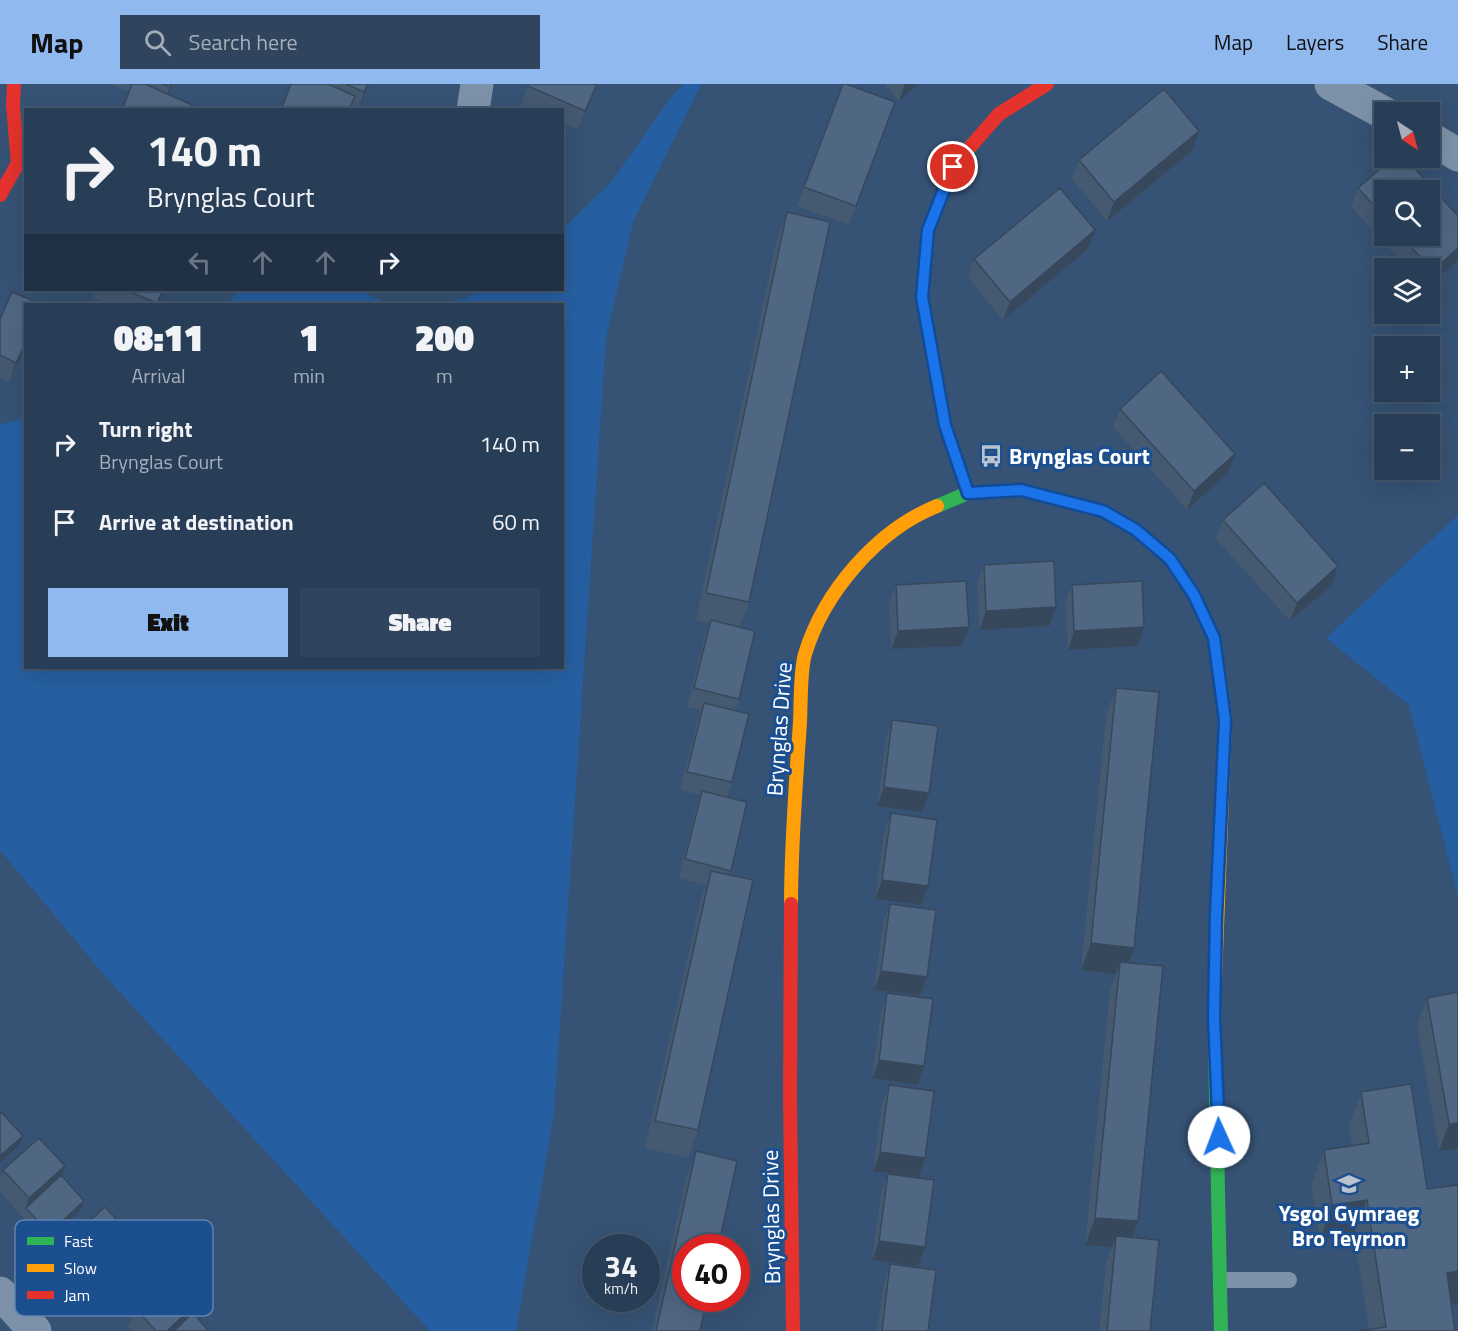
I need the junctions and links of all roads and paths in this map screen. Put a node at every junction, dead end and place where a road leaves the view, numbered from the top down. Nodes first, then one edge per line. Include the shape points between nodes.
1 (14, 84) edge
2 (477, 84) edge
3 (1047, 84) edge
4 (1331, 84) edge
5 (472, 108) edge
6 (1374, 108) edge
7 (1440, 144) edge
8 (1458, 154) edge
9 (0, 195) edge
10 (968, 493) junction
11 (1221, 1280) junction
12 (1289, 1280) dead end
13 (0, 1293) edge
14 (15, 1309) edge
15 (21, 1316) edge
16 (35, 1331) edge
17 (793, 1331) edge
18 (1221, 1331) edge

1 - 9 street via 18,163
2 - 5 street
3 - 10 street via 999,114 953,167 928,230 922,297 945,425
4 - 6 street
7 - 8 street
10 - 11 street, Brynglas Drive via 1021,490 1103,511 1136,530 1170,559 1194,595 1214,638 1225,720 1214,1017
10 - 17 street, Brynglas Drive via 928,509 886,536 849,574 819,617 804,656 791,854
11 - 12 lane
11 - 18 street, Brynglas Drive
13 - 14 street
15 - 16 street

